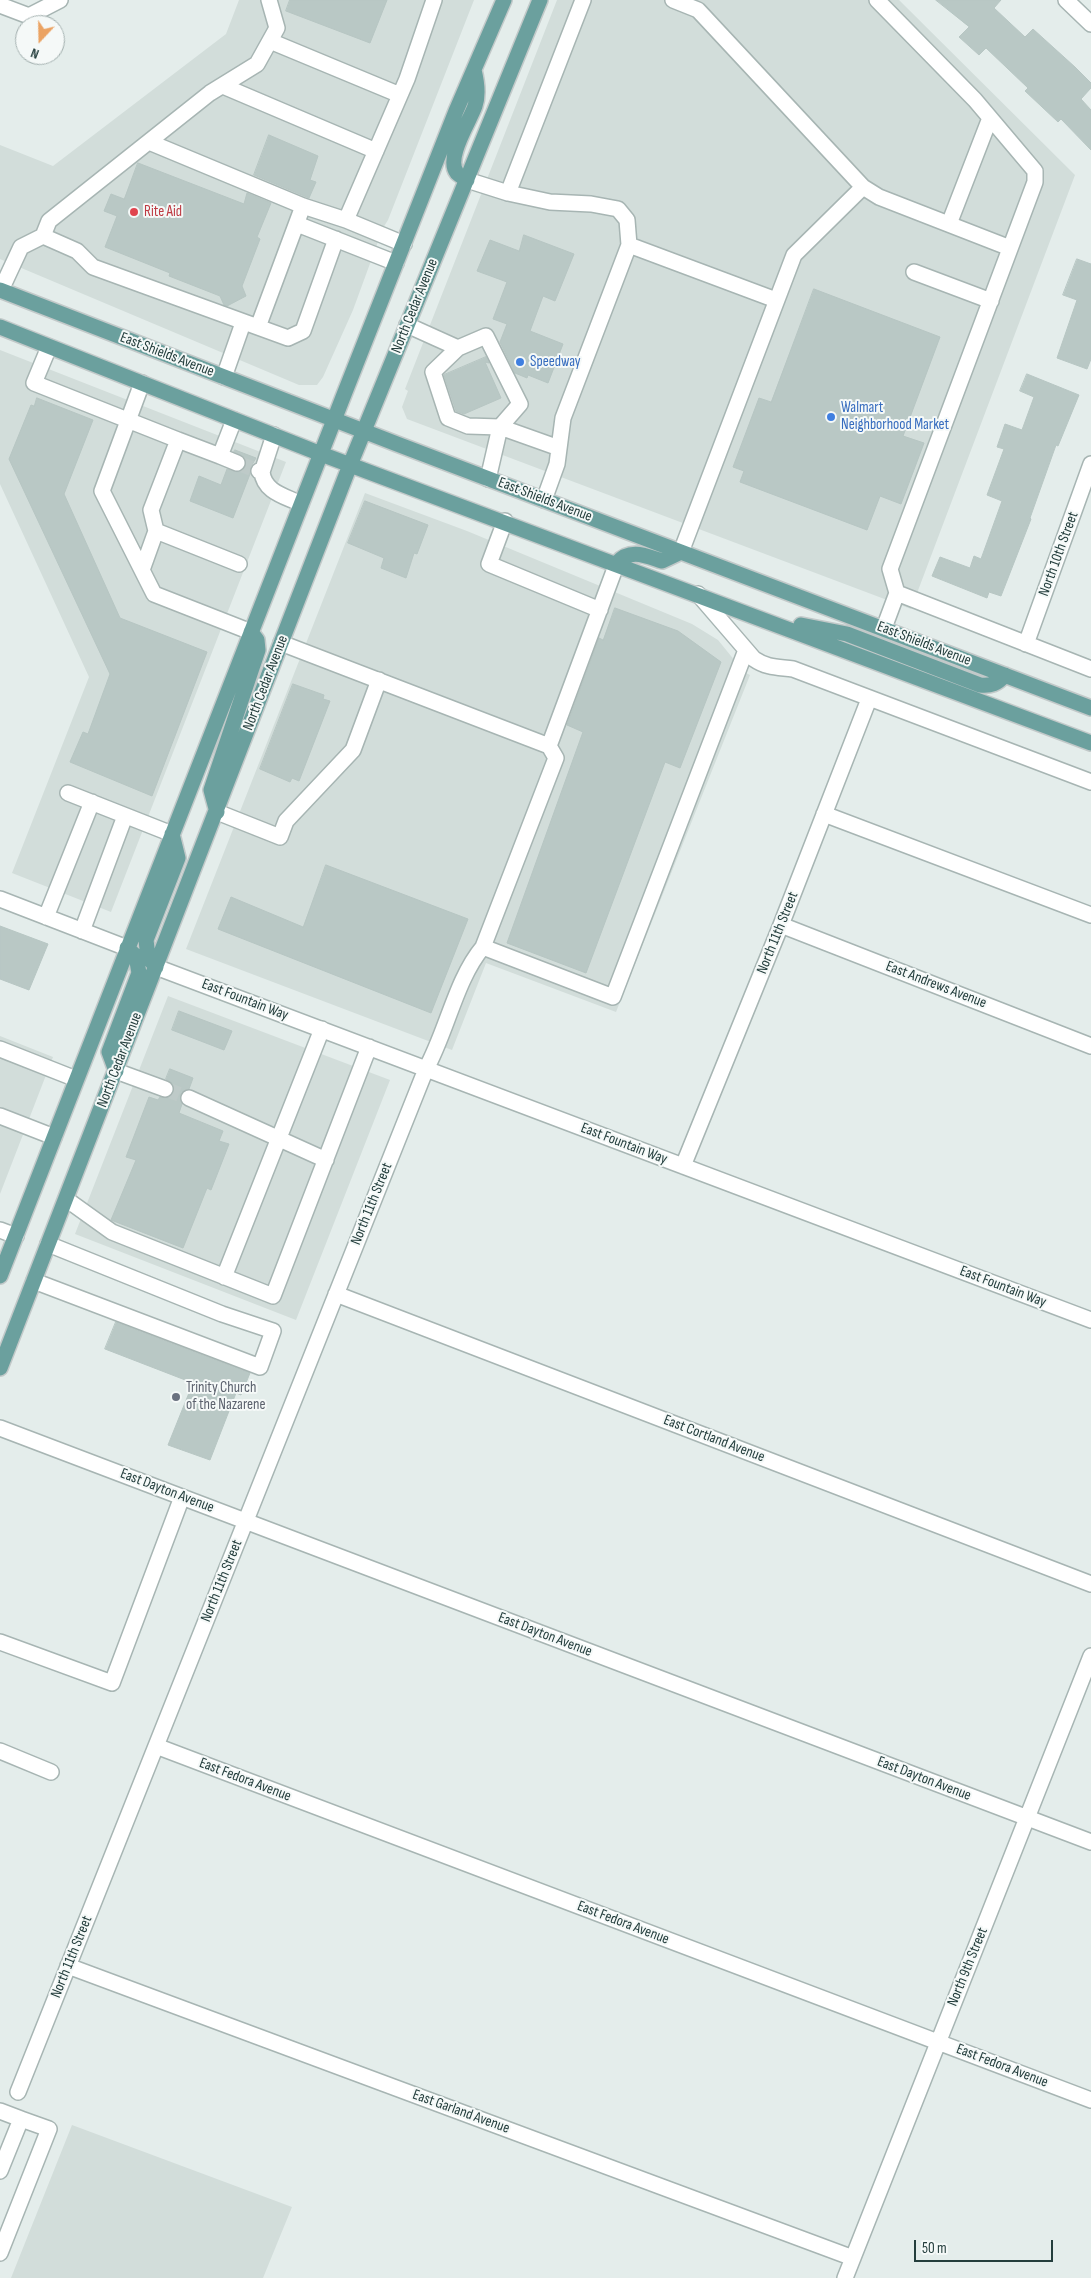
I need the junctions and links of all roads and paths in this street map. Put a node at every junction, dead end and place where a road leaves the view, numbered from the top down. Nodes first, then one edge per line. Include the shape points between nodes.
1 (60, 0) edge
2 (268, 0) edge
3 (434, 0) edge
4 (504, 0) edge
5 (540, 0) edge
6 (583, 0) edge
7 (673, 0) edge
8 (877, 0) edge
9 (1066, 0) edge
10 (0, 4) edge
11 (1091, 24) edge
12 (270, 41) junction
13 (474, 70) junction
14 (223, 86) junction
15 (400, 95) junction
16 (990, 118) junction
17 (149, 142) junction
18 (376, 150) junction
19 (467, 180) junction
20 (864, 187) junction
21 (508, 193) junction
22 (303, 206) junction
23 (346, 220) junction
24 (297, 224) junction
25 (950, 224) junction
26 (43, 236) junction
27 (336, 238) junction
28 (404, 244) junction
29 (629, 245) junction
30 (1010, 248) junction
31 (396, 263) junction
32 (914, 272) dead end
33 (0, 290) edge
34 (776, 300) junction
35 (991, 300) junction
36 (243, 323) junction
37 (407, 325) junction
38 (0, 328) edge
39 (258, 328) junction
40 (49, 347) junction
41 (458, 348) junction
42 (224, 377) junction
43 (142, 383) junction
44 (234, 420) junction
45 (334, 420) junction
46 (128, 421) junction
47 (500, 427) junction
48 (364, 432) junction
49 (274, 435) junction
50 (178, 440) junction
51 (559, 448) junction
52 (321, 454) junction
53 (220, 456) junction
54 (237, 463) tunnel mouth
55 (350, 464) junction
56 (1091, 464) edge
57 (488, 479) junction
58 (544, 500) junction
59 (301, 504) junction
60 (504, 521) junction
61 (156, 531) junction
62 (681, 552) junction
63 (617, 563) junction
64 (239, 564) dead end
65 (142, 570) junction
66 (897, 593) junction
67 (698, 594) junction
68 (600, 610) junction
69 (760, 617) junction
70 (884, 628) junction
71 (252, 632) junction
72 (281, 643) junction
73 (1026, 644) junction
74 (746, 650) junction
75 (1091, 669) edge
76 (1005, 675) junction
77 (379, 680) junction
78 (869, 699) junction
79 (1091, 708) edge
80 (1091, 743) edge
81 (549, 746) junction
82 (1091, 782) edge
83 (68, 793) dead end
84 (92, 802) junction
85 (217, 812) junction
86 (824, 814) junction
87 (125, 816) junction
88 (172, 834) junction
89 (0, 899) edge
90 (1091, 915) edge
91 (46, 917) junction
92 (781, 925) junction
93 (82, 931) junction
94 (483, 947) junction
95 (127, 948) junction
96 (156, 967) junction
97 (322, 1029) junction
98 (1091, 1046) edge
99 (369, 1047) junction
100 (0, 1049) edge
101 (426, 1069) junction
102 (116, 1071) junction
103 (76, 1079) junction
104 (165, 1089) tunnel mouth
105 (189, 1098) tunnel mouth
106 (0, 1116) edge
107 (54, 1137) junction
108 (278, 1140) junction
109 (326, 1160) junction
110 (683, 1166) junction
111 (66, 1199) junction
112 (0, 1230) edge
113 (16, 1236) junction
114 (48, 1244) junction
115 (0, 1276) edge
116 (224, 1277) junction
117 (34, 1281) junction
118 (336, 1294) junction
119 (1091, 1320) edge
120 (0, 1368) edge
121 (0, 1428) edge
122 (182, 1497) junction
123 (246, 1521) junction
124 (1091, 1584) edge
125 (0, 1642) edge
126 (1091, 1656) edge
127 (156, 1746) junction
128 (0, 1751) edge
129 (51, 1772) dead end
130 (1027, 1818) junction
131 (1091, 1842) edge
132 (68, 1966) junction
133 (938, 2042) junction
134 (18, 2092) dead end
135 (1091, 2100) edge
136 (0, 2111) edge
137 (21, 2119) junction
138 (0, 2171) edge
139 (0, 2253) edge
140 (853, 2258) junction
141 (845, 2278) edge

1 - 10 street via 29,16
2 - 12 street via 277,28
3 - 15 street
4 - 13 main road
5 - 19 main road, North Cedar Avenue
6 - 21 street
7 - 20 street via 698,10
8 - 16 street
9 - 11 street
12 - 14 street via 258,64
12 - 15 street
13 - 19 main road via 478,87 476,105 456,150 454,164 456,172
13 - 28 main road
14 - 17 street
14 - 18 street
15 - 18 street
16 - 25 street
16 - 30 street via 1035,171 1035,182
17 - 22 street
17 - 26 street via 49,221
18 - 23 street
19 - 21 street
19 - 37 main road, North Cedar Avenue
20 - 25 street via 879,197
20 - 34 street via 794,256
21 - 29 street via 550,202 618,209 628,220
22 - 23 street
22 - 24 street
23 - 28 street
24 - 27 street
24 - 39 street
25 - 30 street
26 - 33 street via 22,247
26 - 36 street via 76,252 93,267
27 - 31 street
27 - 39 street via 303,331 288,338
28 - 31 main road
29 - 34 street
29 - 51 street via 563,418
30 - 35 street
31 - 45 main road
32 - 35 street
33 - 42 main road, East Shields Avenue
34 - 62 street
35 - 66 street via 890,570
36 - 39 street
36 - 42 street
37 - 41 street
37 - 48 main road, North Cedar Avenue
38 - 40 main road
40 - 43 main road
40 - 46 street via 34,383
41 - 47 street via 433,372 448,418 468,426
41 - 47 street via 486,336 520,404
42 - 45 main road, East Shields Avenue
43 - 44 main road
43 - 46 street
44 - 49 main road
44 - 53 street
45 - 48 main road, East Shields Avenue
45 - 52 main road
46 - 50 street
46 - 65 street via 102,491
47 - 51 street
47 - 57 street
48 - 55 main road, North Cedar Avenue
48 - 57 main road, East Shields Avenue
49 - 52 main road
49 - 59 street via 260,471 263,481 268,488
50 - 53 street
50 - 61 street via 151,510
51 - 58 street via 557,464
52 - 55 main road
52 - 59 main road
53 - 54 street
55 - 60 main road
55 - 72 main road, North Cedar Avenue
56 - 73 street, North 10th Street
57 - 58 main road, East Shields Avenue
58 - 62 main road, East Shields Avenue
59 - 71 main road
60 - 63 main road
60 - 68 street via 489,564
61 - 64 street
61 - 65 street
62 - 63 main road via 662,561 632,554 622,557
62 - 70 main road, East Shields Avenue
63 - 67 main road
63 - 68 street
65 - 71 street via 154,594
66 - 70 street
66 - 73 street
67 - 69 main road
67 - 74 street
68 - 81 street
69 - 76 main road via 847,634 980,685 990,686
69 - 80 main road
70 - 76 main road, East Shields Avenue
71 - 85 main road via 258,650 211,790
71 - 88 main road
72 - 77 street
72 - 85 main road, North Cedar Avenue
73 - 75 street
74 - 78 street via 772,668 793,670
74 - 94 street via 613,997
76 - 79 main road, East Shields Avenue
77 - 81 street
77 - 85 street via 353,750 286,821 280,836
78 - 82 street
78 - 86 street, North 11th Street
81 - 94 street, North 11th Street via 556,758
83 - 84 street
84 - 87 street
84 - 91 street
85 - 96 main road, North Cedar Avenue
86 - 90 street
86 - 92 street, North 11th Street
87 - 88 street
87 - 93 street
88 - 95 main road
88 - 96 main road via 178,858 146,940 148,957
89 - 91 street
91 - 93 street
92 - 98 street, East Andrews Avenue
92 - 110 street, North 11th Street
93 - 95 street
94 - 101 street, North 11th Street via 471,961
95 - 102 main road via 136,956 139,972 109,1052
95 - 103 main road
96 - 97 street, East Fountain Way
96 - 102 main road, North Cedar Avenue
97 - 99 street, East Fountain Way
97 - 108 street
99 - 101 street, East Fountain Way
99 - 109 street
100 - 103 street
101 - 110 street, East Fountain Way
101 - 118 street, North 11th Street
102 - 104 street
102 - 111 main road, North Cedar Avenue
103 - 107 main road
105 - 108 street
106 - 107 street
107 - 113 main road
108 - 109 street
108 - 116 street
109 - 116 street via 273,1296
110 - 119 street, East Fountain Way
111 - 114 main road, North Cedar Avenue
111 - 116 street via 112,1232
112 - 113 street
113 - 115 main road
114 - 117 main road, North Cedar Avenue
114 - 117 street via 222,1314 273,1331 260,1367
117 - 120 main road, North Cedar Avenue
118 - 123 street, North 11th Street
118 - 124 street, East Cortland Avenue
121 - 122 street, East Dayton Avenue
122 - 123 street, East Dayton Avenue
122 - 125 street via 112,1683
123 - 127 street, North 11th Street
123 - 130 street, East Dayton Avenue
126 - 130 street, North 9th Street
127 - 132 street, North 11th Street
127 - 133 street, East Fedora Avenue
128 - 129 street
130 - 131 street, East Dayton Avenue
130 - 133 street, North 9th Street
132 - 134 street, North 11th Street
132 - 140 street, East Garland Avenue
133 - 135 street, East Fedora Avenue
133 - 140 street, North 9th Street
136 - 137 street
137 - 138 street
137 - 139 street via 49,2129
140 - 141 street, North 9th Street

